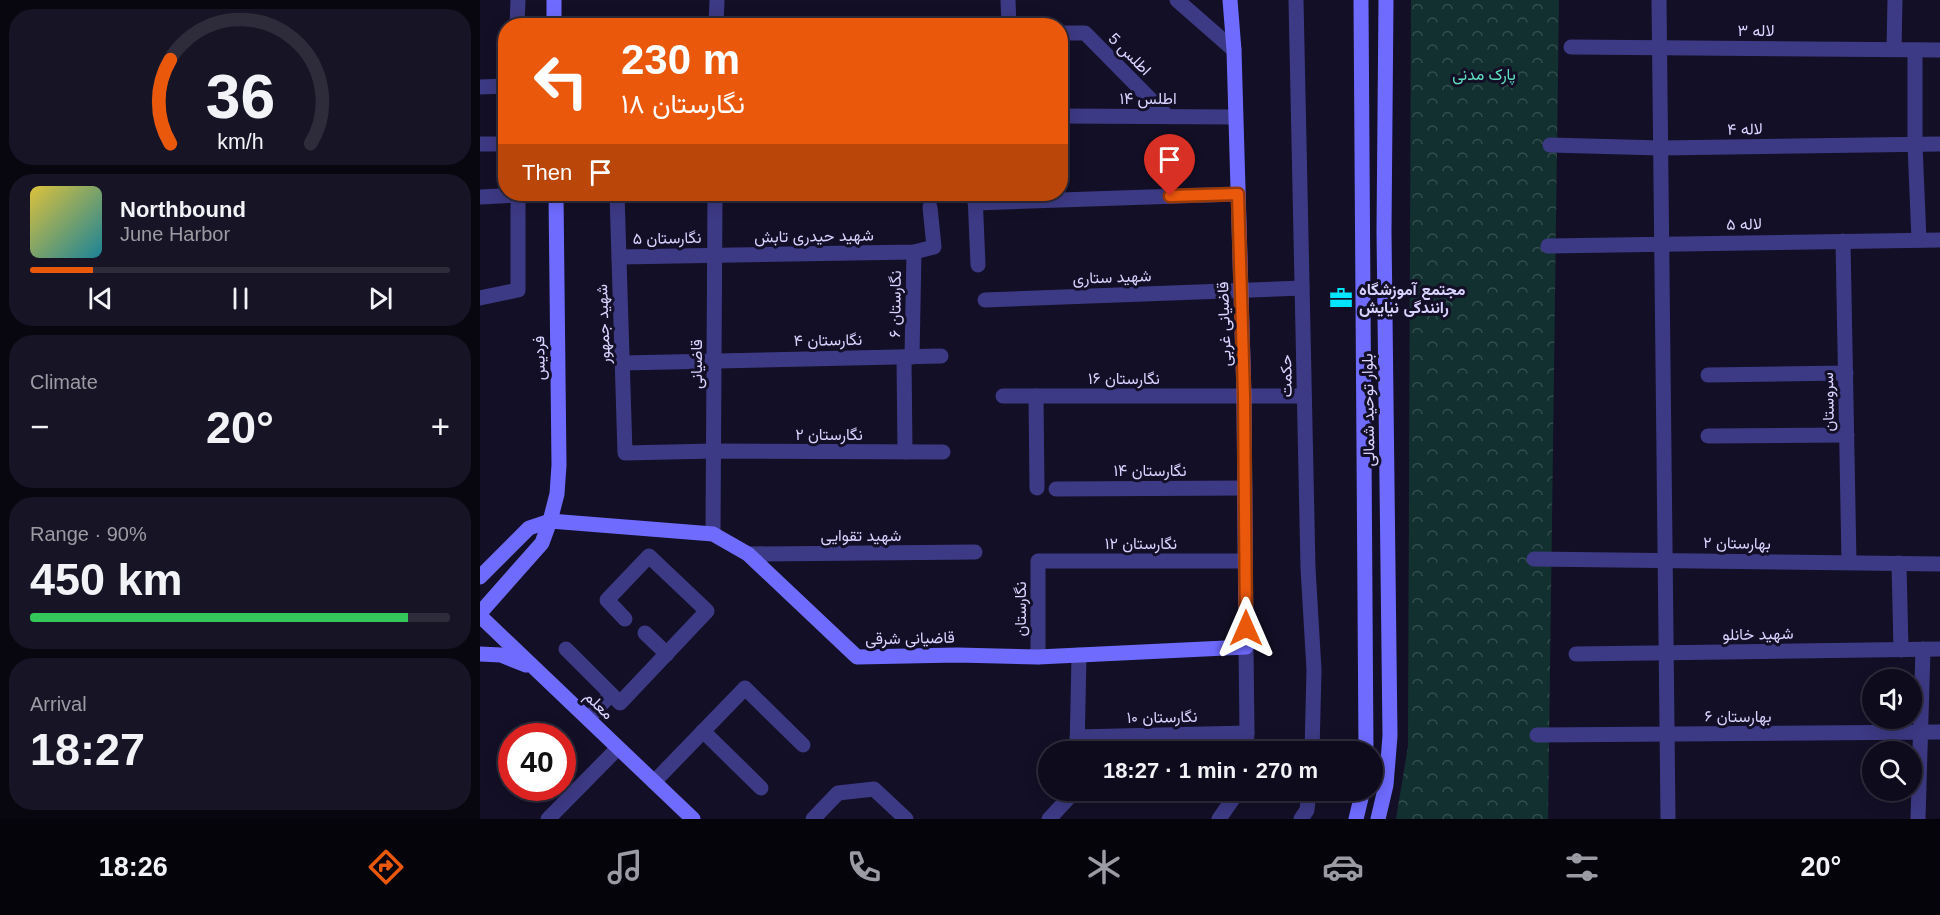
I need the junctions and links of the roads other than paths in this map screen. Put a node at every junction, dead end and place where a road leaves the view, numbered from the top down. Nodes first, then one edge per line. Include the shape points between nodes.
1 (518, 0) edge
2 (554, 0) edge
3 (717, 0) edge
4 (1008, 0) edge
5 (1177, 0) edge
6 (1230, 0) edge
7 (1296, 0) edge
8 (1361, 0) edge
9 (1386, 0) edge
10 (1659, 0) edge
11 (1894, 0) edge
12 (517, 18) edge
13 (554, 18) edge
14 (716, 18) edge
15 (1009, 18) edge
16 (1068, 33) edge
17 (1571, 47) dead end
18 (1660, 48) junction
19 (1894, 49) junction
20 (1234, 50) junction
21 (1915, 50) junction
22 (1940, 50) edge
23 (498, 86) edge
24 (480, 87) edge
25 (1068, 116) edge
26 (1167, 116) junction
27 (1235, 117) junction
28 (480, 144) edge
29 (498, 144) edge
30 (1940, 144) edge
31 (1550, 145) dead end
32 (1915, 145) junction
33 (1660, 148) junction
34 (1238, 194) junction
35 (498, 196) edge
36 (480, 197) edge
37 (1068, 197) edge
38 (518, 201) edge
39 (556, 201) edge
40 (617, 201) edge
41 (715, 201) edge
42 (975, 201) edge
43 (930, 207) dead end
44 (1919, 240) junction
45 (1940, 240) edge
46 (1843, 241) junction
47 (1662, 243) junction
48 (1548, 246) dead end
49 (914, 252) junction
50 (715, 255) junction
51 (619, 258) junction
52 (978, 265) dead end
53 (1302, 288) junction
54 (1240, 291) junction
55 (480, 298) edge
56 (985, 300) dead end
57 (941, 356) dead end
58 (908, 357) junction
59 (714, 361) junction
60 (622, 363) junction
61 (1846, 373) junction
62 (1708, 375) dead end
63 (1003, 396) dead end
64 (1036, 396) junction
65 (1244, 396) junction
66 (1304, 396) junction
67 (1847, 435) junction
68 (1708, 436) dead end
69 (714, 451) junction
70 (904, 452) junction
71 (943, 452) dead end
72 (625, 453) joint
73 (1245, 488) junction
74 (1037, 489) dead end
75 (1056, 489) dead end
76 (550, 521) junction
77 (713, 534) junction
78 (975, 552) dead end
79 (748, 554) junction
80 (1534, 559) dead end
81 (1038, 561) joint
82 (1245, 561) junction
83 (1665, 561) junction
84 (1849, 562) junction
85 (1899, 563) junction
86 (1940, 564) edge
87 (480, 577) edge
88 (480, 615) edge
89 (626, 619) dead end
90 (645, 633) dead end
91 (1246, 647) junction
92 (566, 649) dead end
93 (1923, 649) junction
94 (1940, 649) edge
95 (1901, 650) junction
96 (1666, 653) junction
97 (480, 654) edge
98 (667, 654) junction
99 (1576, 654) dead end
100 (1079, 655) junction
101 (1038, 657) junction
102 (537, 671) junction
103 (611, 694) junction
104 (588, 719) junction
105 (703, 731) junction
106 (1940, 732) edge
107 (1247, 733) junction
108 (1921, 733) junction
109 (1667, 734) junction
110 (1537, 735) dead end
111 (1077, 741) edge
112 (1123, 741) edge
113 (1247, 741) edge
114 (1312, 741) edge
115 (1366, 741) edge
116 (803, 745) dead end
117 (618, 748) junction
118 (654, 782) junction
119 (762, 788) dead end
120 (1066, 801) edge
121 (1232, 801) edge
122 (1308, 801) edge
123 (1360, 801) edge
124 (548, 819) edge
125 (693, 819) edge
126 (813, 819) edge
127 (906, 819) edge
128 (1049, 819) edge
129 (1220, 819) edge
130 (1301, 819) edge
131 (1356, 819) edge
132 (1378, 819) edge
133 (1668, 819) edge
134 (1918, 819) edge

1 - 12 street
2 - 13 street
3 - 14 street
4 - 15 street
5 - 20 street
6 - 20 street, قاضیانی غربی
7 - 53 street, حکمت
8 - 115 street, بلوار توحید شمالی
9 - 132 street, بلوار توحید شمالی via 1384,231 1390,736 1386,785
10 - 18 street
11 - 19 street
16 - 26 street, اطلس 5 via 1085,33
17 - 18 street, لاله ۳
18 - 19 street, لاله ۳
18 - 33 street
19 - 21 street, لاله ۳
20 - 27 street, قاضیانی غربی
21 - 22 street, لاله ۳
21 - 32 street
23 - 24 street
25 - 26 street, اطلس ۱۴
26 - 27 street, اطلس ۱۴
27 - 34 street, قاضیانی غربی
28 - 29 street
30 - 32 street, لاله ۴
31 - 33 street, لاله ۴
32 - 33 street, لاله ۴
32 - 44 street
33 - 47 street
34 - 37 street
34 - 54 street, قاضیانی غربی
35 - 36 street
38 - 55 street via 518,290
39 - 76 street, فردیس via 559,465
40 - 51 street, شهید جمهور
41 - 50 street, قاضیانی
42 - 52 street
43 - 49 street via 934,247
44 - 45 street, لاله ۵
44 - 46 street, لاله ۵
46 - 47 street, لاله ۵
46 - 61 street, سروستان
47 - 48 street, لاله ۵
47 - 83 street
49 - 50 street, شهید حیدری تابش
49 - 58 street, نگارستان ۶
50 - 51 street, نگارستان ۵
50 - 59 street, قاضیانی
51 - 60 street, شهید جمهور
53 - 54 street, شهید ستاری
53 - 66 street, حکمت
54 - 56 street, شهید ستاری
54 - 65 street, قاضیانی غربی
57 - 58 street, نگارستان ۴
58 - 59 street, نگارستان ۴
58 - 70 street, نگارستان ۶
59 - 60 street, نگارستان ۴
59 - 69 street, قاضیانی
60 - 72 street, شهید جمهور
61 - 62 street
61 - 67 street, سروستان
63 - 64 street, نگارستان ۱۶
64 - 65 street, نگارستان ۱۶
64 - 74 street
65 - 66 street, نگارستان ۱۶
65 - 73 street, قاضیانی غربی
66 - 114 street, حکمت via 1314,670
67 - 68 street
67 - 84 street, سروستان
69 - 70 street, نگارستان ۲
69 - 72 street, نگارستان ۲
69 - 77 street, قاضیانی
70 - 71 street, نگارستان ۲
73 - 75 street, نگارستان ۱۴
73 - 82 street, قاضیانی غربی
76 - 77 street, قاضیانی شرقی
76 - 87 street via 529,528
76 - 88 street, فردیس via 542,543
77 - 79 street, قاضیانی شرقی
78 - 79 street, شهید تقوایی
79 - 101 street, قاضیانی شرقی via 857,657
80 - 83 street, بهارستان ۲
81 - 82 street, نگارستان ۱۲
81 - 101 street, نگارستان
82 - 91 street, قاضیانی غربی
83 - 84 street, بهارستان ۲
83 - 96 street
84 - 85 street, بهارستان ۲
85 - 86 street, بهارستان ۲
85 - 95 street
88 - 102 street, معلم
89 - 98 street via 606,600 649,556 707,611
90 - 98 street
91 - 100 street, قاضیانی شرقی
91 - 107 street
92 - 103 street
93 - 94 street, شهید خانلو
93 - 95 street, شهید خانلو
93 - 108 street
95 - 96 street, شهید خانلو
96 - 99 street, شهید خانلو
96 - 109 street
97 - 102 street via 501,655
98 - 103 street via 620,704
100 - 101 street, قاضیانی شرقی
100 - 111 street
102 - 104 street, معلم
103 - 104 street
104 - 117 street, معلم
105 - 116 street via 745,688
105 - 118 street
105 - 119 street
106 - 108 street, بهارستان ۶
107 - 112 street, نگارستان ۱۰
107 - 113 street
108 - 109 street, بهارستان ۶
108 - 134 street
109 - 110 street, بهارستان ۶
109 - 133 street
117 - 118 street, معلم
117 - 124 street
118 - 125 street, معلم
120 - 128 street
121 - 129 street
122 - 130 street
123 - 131 street
126 - 127 street via 838,793 874,789

